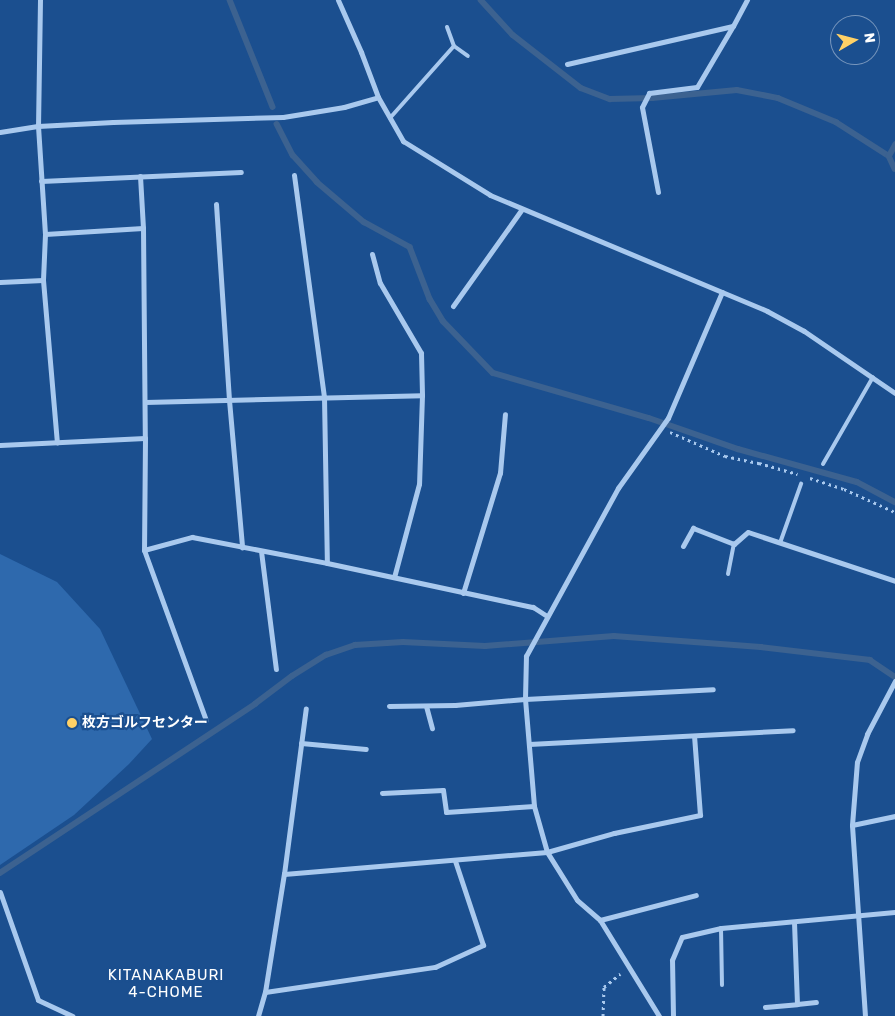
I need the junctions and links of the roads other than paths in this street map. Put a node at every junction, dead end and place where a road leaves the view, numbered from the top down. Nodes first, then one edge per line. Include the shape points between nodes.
1 (40, 0) edge
2 (338, 0) edge
3 (747, 0) edge
4 (733, 26) junction
5 (447, 27) dead end
6 (454, 46) junction
7 (468, 56) dead end
8 (567, 64) dead end
9 (378, 97) junction
10 (390, 118) junction
11 (38, 126) junction
12 (0, 132) edge
13 (241, 172) dead end
14 (294, 175) dead end
15 (140, 176) junction
16 (41, 181) junction
17 (658, 192) dead end
18 (216, 204) dead end
19 (522, 209) junction
20 (143, 228) junction
21 (45, 234) junction
22 (372, 254) dead end
23 (43, 280) junction
24 (0, 282) edge
25 (722, 292) junction
26 (453, 306) dead end
27 (873, 378) junction
28 (895, 393) edge
29 (422, 395) junction
30 (324, 397) junction
31 (228, 400) junction
32 (144, 402) junction
33 (505, 414) dead end
34 (145, 438) junction
35 (57, 442) junction
36 (0, 445) edge
37 (823, 464) dead end
38 (801, 484) dead end
39 (780, 543) junction
40 (734, 544) junction
41 (683, 546) dead end
42 (242, 547) junction
43 (144, 550) junction
44 (261, 551) junction
45 (326, 563) junction
46 (728, 574) dead end
47 (394, 577) junction
48 (895, 581) edge
49 (463, 592) junction
50 (547, 616) junction
51 (276, 669) dead end
52 (895, 681) edge
53 (713, 689) dead end
54 (525, 699) junction
55 (390, 706) dead end
56 (426, 706) junction
57 (306, 708) dead end
58 (206, 720) dead end
59 (432, 728) dead end
60 (794, 730) dead end
61 (694, 736) junction
62 (301, 743) junction
63 (529, 744) junction
64 (366, 749) dead end
65 (382, 792) dead end
66 (534, 806) junction
67 (895, 816) edge
68 (852, 825) junction
69 (547, 852) junction
70 (455, 861) junction
71 (284, 874) junction
72 (0, 892) edge
73 (696, 895) dead end
74 (895, 912) edge
75 (859, 914) junction
76 (600, 920) junction
77 (794, 922) junction
78 (721, 928) junction
79 (722, 986) dead end
80 (265, 992) junction
81 (816, 1002) dead end
82 (797, 1004) junction
83 (765, 1007) dead end
84 (72, 1016) edge
85 (258, 1016) edge
86 (659, 1016) edge
87 (673, 1016) edge
88 (865, 1016) edge

1 - 11 street
2 - 9 street
3 - 4 street
4 - 8 street
4 - 17 street via 696,87 649,93 642,107
5 - 6 lane
6 - 7 lane
6 - 10 lane
9 - 10 street
9 - 11 street via 344,107 283,117
10 - 19 street via 403,141 490,195
11 - 12 street
11 - 16 street
13 - 15 street
14 - 30 street
15 - 16 street
15 - 20 street
16 - 21 street
18 - 31 street
19 - 25 street
19 - 26 street
20 - 21 street
20 - 32 street
21 - 23 street
22 - 29 street via 380,283 421,353
23 - 24 street
23 - 35 street
25 - 27 street via 804,331
25 - 50 street via 662,428 618,488
27 - 28 street
27 - 37 lane
29 - 30 street
29 - 47 street via 419,484
30 - 31 street
30 - 45 street
31 - 32 street
31 - 42 street
32 - 34 street
33 - 49 street via 500,473
34 - 35 street
34 - 43 street
35 - 36 street
38 - 39 lane
39 - 40 street via 748,532
39 - 48 street
40 - 41 street via 693,528
40 - 46 lane
42 - 43 street via 192,537
42 - 44 street
43 - 58 street
44 - 45 street
44 - 51 street
45 - 47 street
47 - 49 street
49 - 50 street via 533,607
50 - 54 street via 526,656
52 - 68 street via 867,734 857,762
53 - 54 street
54 - 56 street
54 - 63 street
55 - 56 street
56 - 59 street
57 - 62 street
60 - 61 street
61 - 63 street
61 - 69 street via 700,816 614,833
62 - 64 street
62 - 71 street
63 - 66 street
65 - 66 street via 443,790 446,812
66 - 69 street
67 - 68 street
68 - 75 street
69 - 70 street
69 - 76 street via 577,900
70 - 71 street
70 - 80 street via 483,945 435,967
71 - 80 street
72 - 84 street via 38,1000
73 - 76 street
74 - 75 street
75 - 77 street
75 - 88 street
76 - 86 street
77 - 78 street
77 - 82 street
78 - 79 lane
78 - 87 street via 682,937 676,947 672,960
80 - 85 street
81 - 82 street
82 - 83 street

